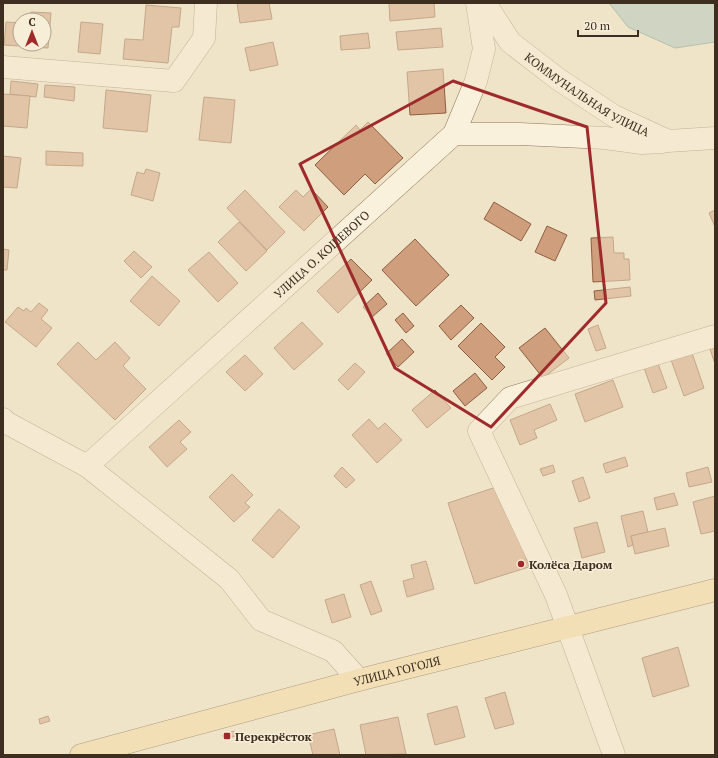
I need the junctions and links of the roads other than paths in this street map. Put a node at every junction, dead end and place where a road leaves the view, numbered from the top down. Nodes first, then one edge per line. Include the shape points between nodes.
1 (206, 3) edge
2 (477, 3) edge
3 (485, 3) edge
4 (3, 67) edge
5 (454, 134) junction
6 (715, 138) edge
7 (668, 141) junction
8 (715, 336) edge
9 (3, 419) edge
10 (87, 466) junction
11 (715, 590) edge
12 (569, 628) junction
13 (359, 680) junction
14 (81, 755) edge
15 (614, 755) edge

1 - 4 street via 204,38 174,81
2 - 5 street, УЛИЦА О. КОШЕВОГО via 484,49 476,81
3 - 7 street, КОММУНАЛЬНАЯ УЛИЦА via 510,42 558,79 614,116
5 - 7 street via 605,138 642,143
5 - 10 street, УЛИЦА О. КОШЕВОГО
6 - 7 street, КОММУНАЛЬНАЯ УЛИЦА
8 - 12 street via 510,398 479,431
9 - 10 street
10 - 13 street via 229,579 261,620 333,651
11 - 12 main road, УЛИЦА ГОГОЛЯ
12 - 13 main road, УЛИЦА ГОГОЛЯ
12 - 15 street
13 - 14 main road, УЛИЦА ГОГОЛЯ

